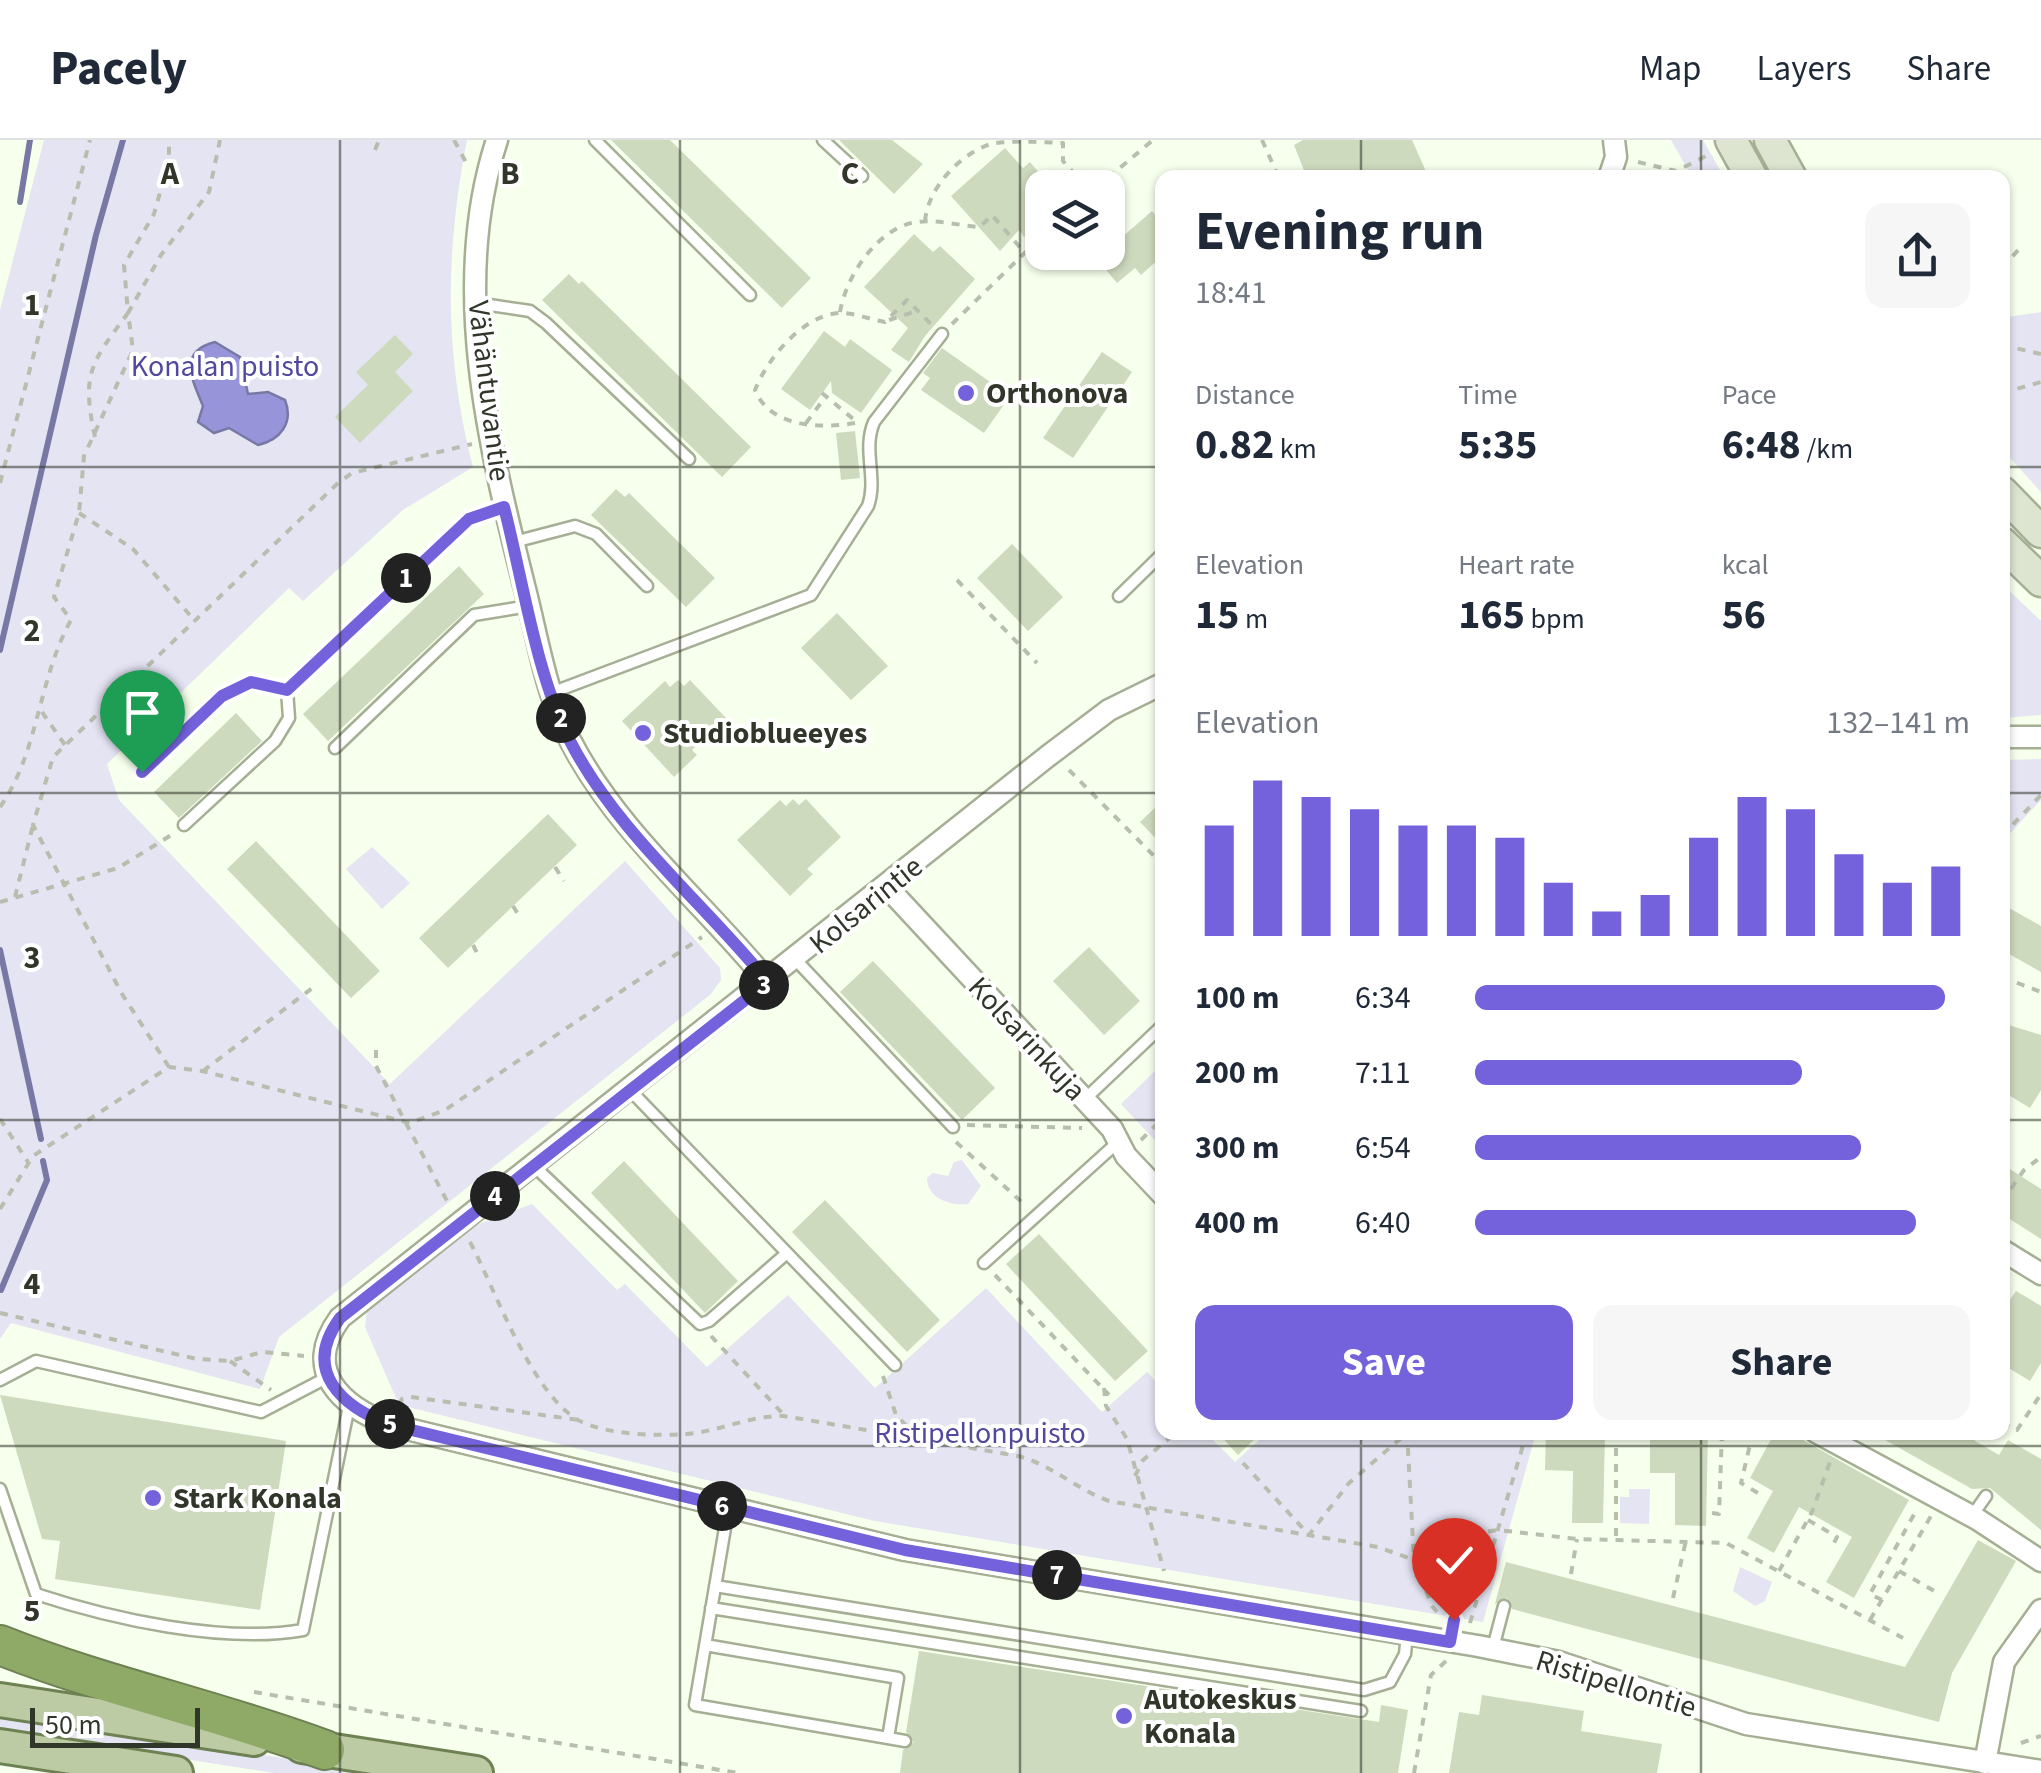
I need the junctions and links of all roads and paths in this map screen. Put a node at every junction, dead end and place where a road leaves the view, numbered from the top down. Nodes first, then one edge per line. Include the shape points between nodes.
1 (90, 140) edge
2 (169, 140) edge
3 (220, 140) edge
4 (379, 140) edge
5 (454, 140) edge
6 (498, 140) edge
7 (595, 140) edge
8 (822, 140) edge
9 (1153, 140) edge
10 (1262, 140) edge
11 (1770, 140) edge
12 (1722, 146) edge
13 (375, 150) dead end
14 (1613, 158) edge
15 (468, 166) dead end
16 (1071, 170) edge
17 (1117, 170) edge
18 (1275, 170) edge
19 (1671, 170) edge
20 (1678, 170) edge
21 (1744, 170) edge
22 (1787, 170) edge
23 (862, 176) dead end
24 (925, 221) junction
25 (2021, 247) dead end
26 (1024, 252) joint
27 (2010, 259) edge
28 (750, 294) dead end
29 (475, 303) junction
30 (840, 312) junction
31 (916, 312) junction
32 (128, 313) junction
33 (885, 322) junction
34 (942, 334) junction
35 (2010, 347) edge
36 (2041, 354) edge
37 (2041, 384) edge
38 (2010, 390) edge
39 (874, 422) junction
40 (806, 423) junction
41 (858, 423) junction
42 (94, 437) junction
43 (469, 445) dead end
44 (689, 459) dead end
45 (352, 473) dead end
46 (0, 483) edge
47 (2010, 500) edge
48 (504, 507) junction
49 (78, 514) junction
50 (2041, 532) edge
51 (513, 543) junction
52 (2010, 551) edge
53 (1155, 561) edge
54 (957, 580) dead end
55 (2041, 581) edge
56 (647, 586) dead end
57 (1119, 596) dead end
58 (530, 606) junction
59 (194, 620) dead end
60 (1037, 663) dead end
61 (1155, 687) edge
62 (287, 690) junction
63 (551, 693) junction
64 (40, 710) junction
65 (2041, 737) edge
66 (2010, 738) edge
67 (65, 746) dead end
68 (335, 748) dead end
69 (1069, 770) dead end
70 (142, 772) dead end
71 (2041, 795) edge
72 (0, 808) edge
73 (33, 825) dead end
74 (184, 825) joint
75 (2010, 828) edge
76 (1155, 857) edge
77 (555, 867) dead end
78 (564, 881) dead end
79 (886, 887) junction
80 (14, 897) junction
81 (0, 902) edge
82 (514, 906) dead end
83 (522, 919) dead end
84 (718, 924) junction
85 (473, 945) dead end
86 (479, 957) dead end
87 (796, 960) junction
88 (2010, 980) edge
89 (768, 982) junction
90 (315, 986) dead end
91 (2041, 992) edge
92 (1155, 1033) edge
93 (376, 1050) dead end
94 (202, 1071) junction
95 (630, 1090) junction
96 (1084, 1100) junction
97 (0, 1119) edge
98 (410, 1123) junction
99 (1155, 1123) edge
100 (953, 1128) junction
101 (1118, 1142) junction
102 (2041, 1157) edge
103 (28, 1162) junction
104 (534, 1166) junction
105 (1155, 1186) edge
106 (2010, 1190) edge
107 (0, 1209) edge
108 (451, 1209) dead end
109 (1036, 1216) junction
110 (471, 1245) dead end
111 (787, 1253) junction
112 (2010, 1255) edge
113 (984, 1263) joint
114 (2041, 1274) edge
115 (0, 1313) edge
116 (703, 1323) junction
117 (230, 1360) junction
118 (890, 1361) joint
119 (326, 1367) junction
120 (0, 1380) edge
121 (1104, 1388) junction
122 (1109, 1394) dead end
123 (2041, 1394) edge
124 (402, 1399) dead end
125 (284, 1403) junction
126 (350, 1406) junction
127 (784, 1416) junction
128 (579, 1420) junction
129 (2010, 1427) edge
130 (919, 1440) junction
131 (1167, 1440) edge
132 (1399, 1440) edge
133 (1407, 1440) edge
134 (1525, 1440) edge
135 (1616, 1440) edge
136 (1722, 1440) edge
137 (1751, 1440) edge
138 (1829, 1440) edge
139 (1836, 1444) junction
140 (1242, 1463) dead end
141 (1135, 1476) junction
142 (0, 1489) edge
143 (1758, 1493) dead end
144 (1934, 1495) junction
145 (1986, 1496) dead end
146 (728, 1508) junction
147 (1148, 1508) junction
148 (1712, 1514) dead end
149 (1972, 1516) junction
150 (1808, 1520) junction
151 (1498, 1530) junction
152 (1309, 1535) junction
153 (1577, 1539) junction
154 (1616, 1540) junction
155 (1686, 1540) junction
156 (1832, 1546) dead end
157 (1414, 1560) junction
158 (2041, 1561) edge
159 (1899, 1570) junction
160 (1778, 1572) junction
161 (1570, 1574) dead end
162 (715, 1586) junction
163 (1938, 1593) dead end
164 (1170, 1594) junction
165 (1673, 1598) dead end
166 (1882, 1600) junction
167 (1432, 1606) dead end
168 (1504, 1606) dead end
169 (711, 1608) junction
170 (2041, 1610) edge
171 (1870, 1620) junction
172 (1408, 1634) junction
173 (1903, 1638) dead end
174 (1496, 1639) junction
175 (1450, 1642) junction
176 (705, 1645) junction
177 (9, 1655) edge
178 (898, 1678) junction
179 (914, 1680) dead end
180 (250, 1692) dead end
181 (0, 1700) edge
182 (1361, 1711) dead end
183 (2041, 1736) edge
184 (888, 1738) junction
185 (905, 1740) dead end
186 (2021, 1743) dead end
187 (0, 1746) edge
188 (325, 1750) junction
189 (1985, 1763) junction
190 (2041, 1772) edge
191 (176, 1773) edge
192 (476, 1773) edge
193 (738, 1773) edge
194 (1414, 1773) edge

1 - 46 path
2 - 32 path via 154,214 124,264
3 - 32 path via 208,192
4 - 13 path
5 - 15 path
6 - 29 street, Vähäntuvantie via 477,243
7 - 28 lane
8 - 23 lane
9 - 17 path
10 - 18 path
11 - 22 main road
12 - 20 path
12 - 21 main road
14 - 19 path
16 - 24 path via 1063,144 989,144 941,180
24 - 26 path via 980,227 990,214
24 - 30 path via 902,224 880,243 850,276
25 - 27 path
26 - 34 path
29 - 44 lane via 530,311
29 - 48 street, Vähäntuvantie
30 - 33 path
30 - 40 path via 804,326 754,390 768,412
31 - 33 path
31 - 33 path via 905,299
31 - 34 path
32 - 42 path via 133,350
32 - 42 path via 91,362
34 - 39 lane
35 - 36 path
37 - 38 path
39 - 41 path
39 - 63 lane via 867,438 872,496 811,594
40 - 41 path
40 - 41 path via 824,394
42 - 49 path via 84,456
43 - 45 path
47 - 50 main road
48 - 51 street, Vähäntuvantie
48 - 62 lane via 469,519
49 - 59 path via 133,549
49 - 64 path via 54,597 71,620 56,648
51 - 56 lane via 576,526 596,534
51 - 58 street, Vähäntuvantie
52 - 55 main road
53 - 57 lane
54 - 60 path
58 - 63 street, Vähäntuvantie
58 - 68 lane via 474,615
61 - 79 street, Kolsarintie via 1109,710
62 - 70 lane via 251,682 222,696
62 - 74 lane via 289,718 274,742
63 - 84 street, Vähäntuvantie via 600,789
64 - 67 path
64 - 72 path via 14,788
65 - 66 street
69 - 76 path
71 - 75 path
73 - 80 path
74 - 80 path via 118,868
77 - 78 path
79 - 87 street, Kolsarintie
79 - 96 street, Kolsarinkuja
80 - 81 path
82 - 83 path
84 - 89 street, Vähäntuvantie
84 - 98 path via 445,1110
85 - 86 path
87 - 89 street, Kolsarintie
87 - 100 lane
88 - 91 path
89 - 95 street, Kolsarintie
90 - 94 path
92 - 96 lane
93 - 98 path via 376,1066
94 - 98 path
94 - 103 path via 169,1067
95 - 104 street, Kolsarintie
95 - 111 lane
96 - 101 street, Kolsarinkuja
97 - 103 path
98 - 108 path
99 - 101 path
100 - 101 path via 982,1123
100 - 109 path via 954,1141
101 - 105 street, Kolsarinkuja
101 - 109 lane
102 - 106 path
103 - 107 path
104 - 116 lane via 692,1321
104 - 119 street, Kolsarintie via 340,1318 326,1342
109 - 113 lane
110 - 128 path via 532,1364
111 - 116 lane
111 - 118 lane
112 - 114 street
113 - 121 path
115 - 117 path via 197,1359
116 - 127 path
117 - 119 path via 262,1352
117 - 125 path
118 - 130 path via 884,1376 888,1400
119 - 125 lane
119 - 126 street
120 - 125 lane via 36,1361 261,1412
121 - 122 path
121 - 141 path
123 - 129 path via 2016,1430
124 - 128 path
126 - 142 lane via 303,1630 272,1636 111,1618 36,1594
126 - 146 street, Ristipellontie via 391,1425
127 - 128 path via 673,1434
127 - 130 path
130 - 147 path via 1044,1463 1088,1494
131 - 141 path
132 - 152 path via 1349,1483
133 - 157 path
134 - 151 path
135 - 154 path
136 - 148 path via 1719,1514
137 - 143 path via 1741,1483
138 - 139 street
139 - 144 street
139 - 150 path
140 - 152 path
141 - 147 path
144 - 149 street
144 - 159 path
144 - 166 path via 1870,1594
145 - 149 lane
146 - 162 lane
146 - 164 street, Ristipellontie via 905,1550
147 - 152 path
147 - 164 path
149 - 158 street
150 - 156 path via 1838,1537
150 - 160 path
151 - 153 path
151 - 157 path
151 - 174 path via 1470,1624
152 - 157 path
153 - 154 path
153 - 161 path
154 - 155 path
155 - 160 path via 1726,1543
155 - 165 path
157 - 167 path
159 - 163 path
159 - 166 path
160 - 171 path
162 - 169 lane
162 - 172 lane via 1364,1690 1390,1682
164 - 172 street, Ristipellontie
166 - 171 path
168 - 174 lane
169 - 176 lane
169 - 182 lane
170 - 189 street via 2004,1662
171 - 173 path
172 - 175 street, Ristipellontie
174 - 175 street, Ristipellontie
174 - 189 street, Ristipellontie via 1746,1724
175 - 194 path via 1446,1660 1431,1675
176 - 178 lane
176 - 184 lane via 695,1705
177 - 188 highway via 242,1719
178 - 179 lane
178 - 184 lane
180 - 193 path
181 - 188 main road
183 - 186 path
184 - 185 lane
187 - 191 main road
188 - 192 main road
189 - 190 street, Ristipellontie

